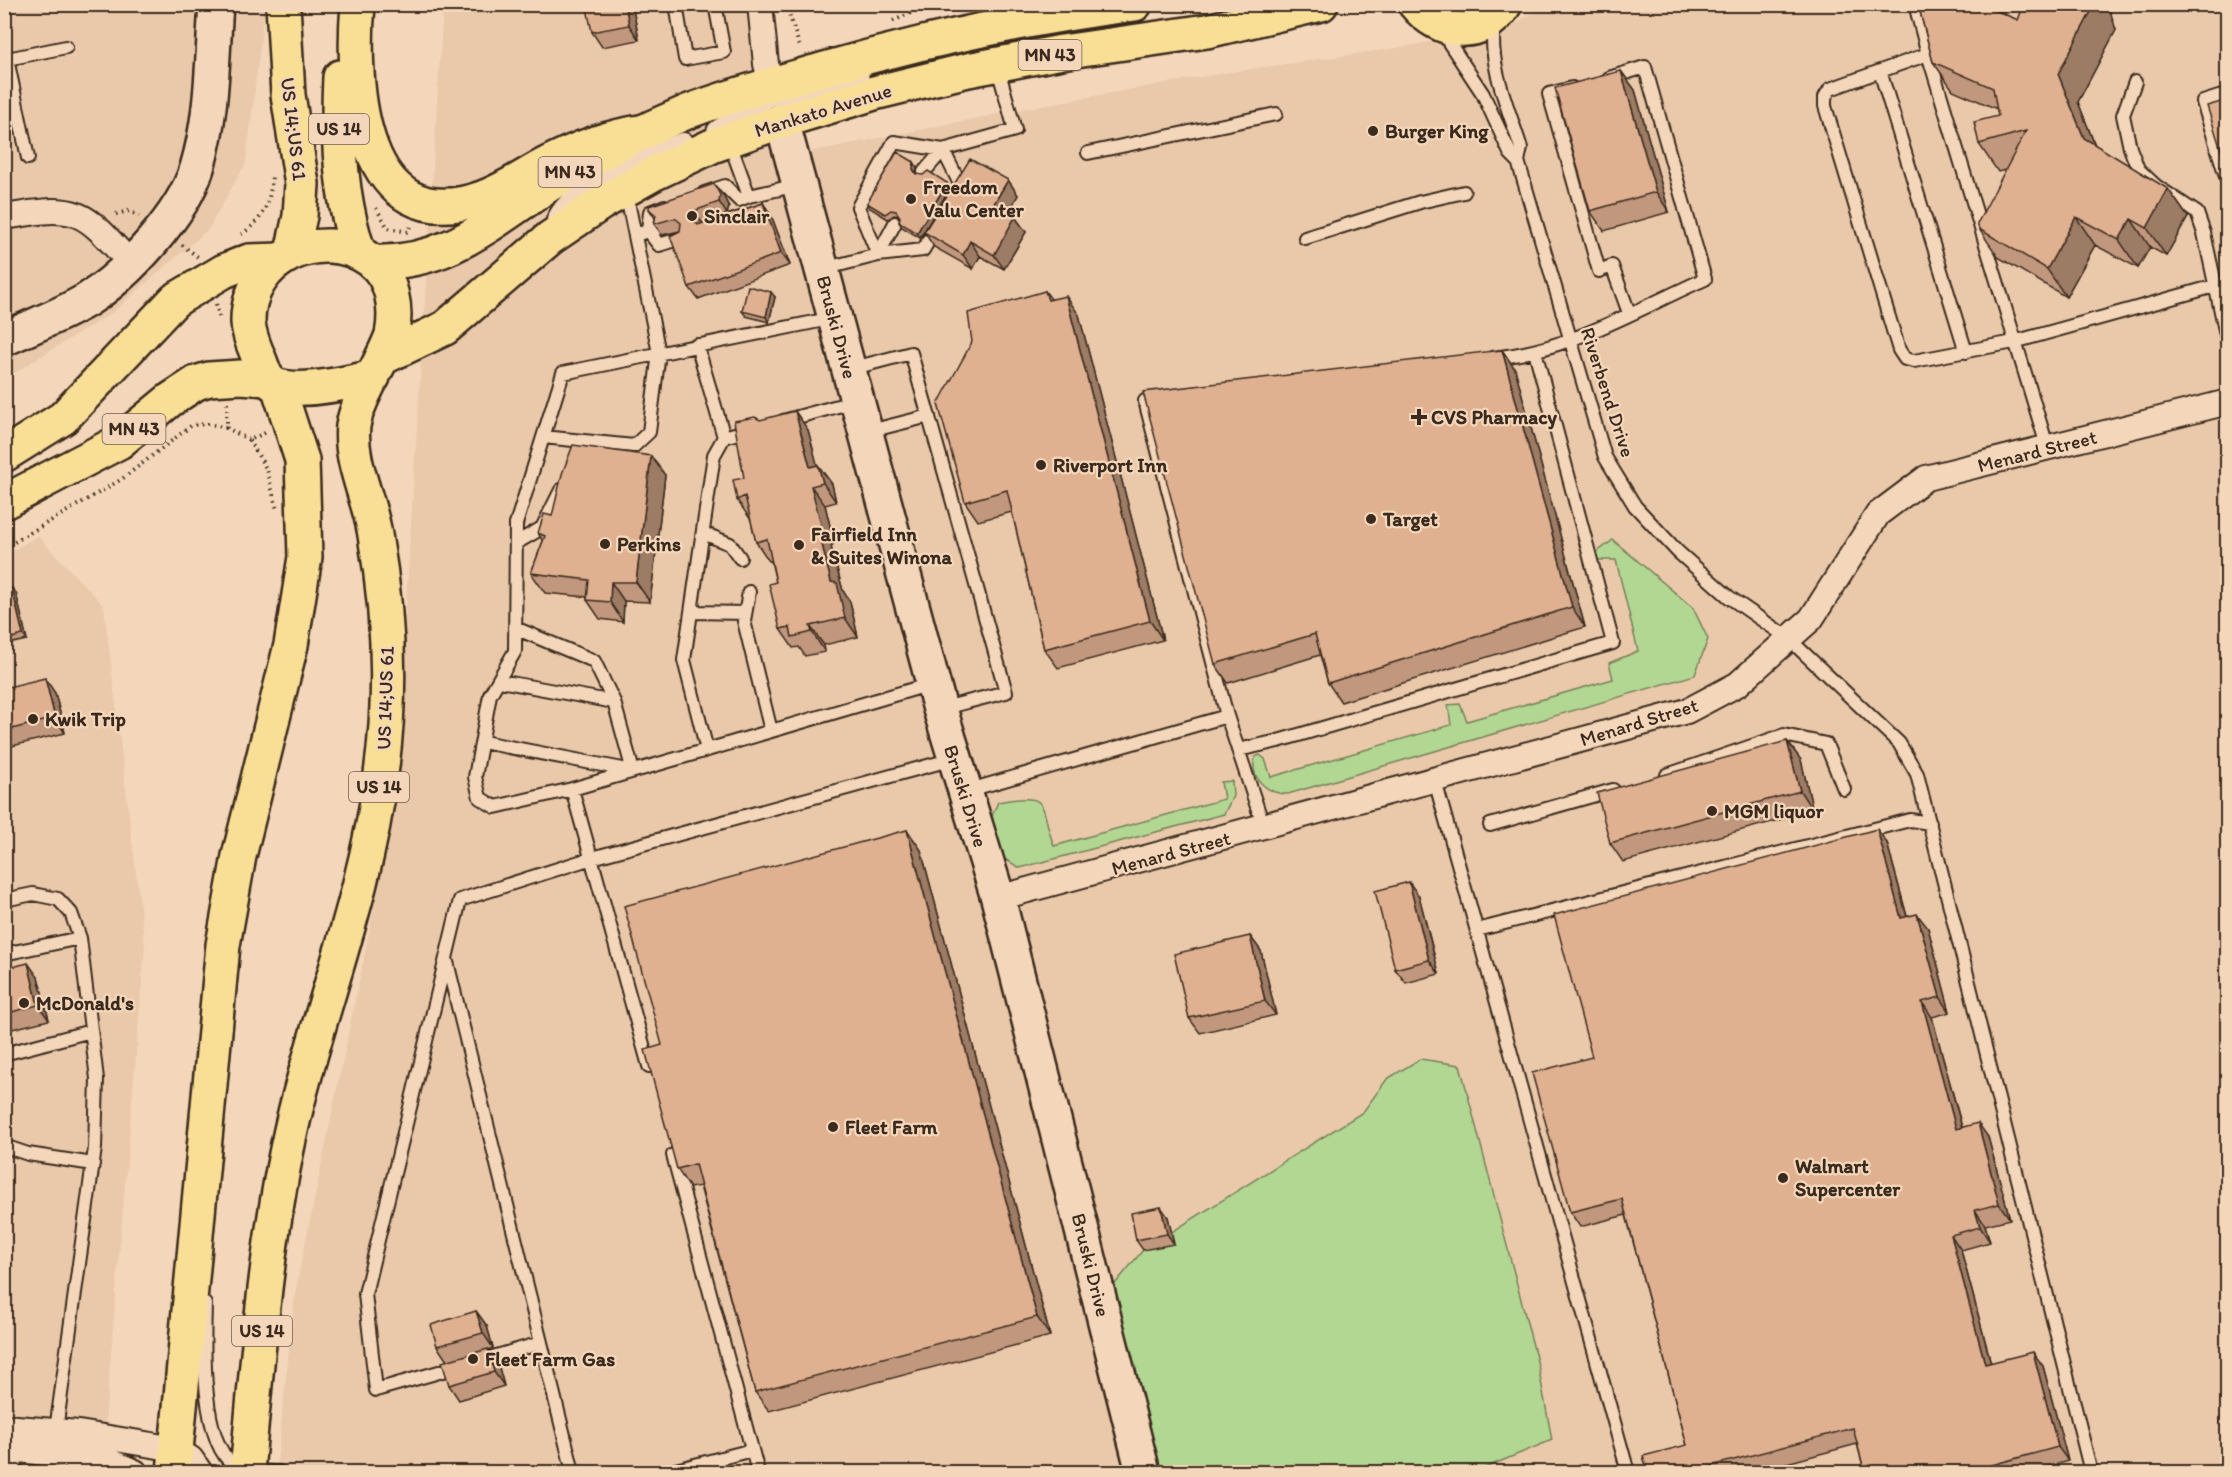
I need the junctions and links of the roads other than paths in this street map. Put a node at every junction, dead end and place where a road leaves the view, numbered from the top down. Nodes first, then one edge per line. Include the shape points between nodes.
1 (216, 4) edge
2 (283, 4) edge
3 (348, 4) edge
4 (358, 4) edge
5 (676, 4) edge
6 (715, 4) edge
7 (760, 4) edge
8 (1135, 4) edge
9 (1321, 4) edge
10 (1915, 4) edge
11 (1504, 9) edge
12 (1425, 14) edge
13 (971, 32) junction
14 (66, 47) dead end
15 (1928, 54) junction
16 (6, 56) edge
17 (998, 65) junction
18 (1880, 71) junction
19 (2135, 82) dead end
20 (771, 84) junction
21 (2228, 94) edge
22 (1276, 114) dead end
23 (782, 121) junction
24 (646, 131) junction
25 (729, 140) junction
26 (943, 150) junction
27 (1088, 153) dead end
28 (28, 158) dead end
29 (1518, 161) junction
30 (924, 172) edge
31 (2228, 183) edge
32 (799, 185) junction
33 (626, 190) junction
34 (1464, 192) dead end
35 (738, 202) junction
36 (4, 217) edge
37 (895, 223) dead end
38 (653, 230) junction
39 (635, 236) junction
40 (549, 238) junction
41 (682, 238) edge
42 (1305, 238) dead end
43 (878, 255) junction
44 (286, 256) junction
45 (366, 257) junction
46 (131, 264) junction
47 (822, 269) junction
48 (2215, 286) junction
49 (1629, 313) junction
50 (835, 318) junction
51 (4, 339) edge
52 (1570, 342) junction
53 (2014, 342) junction
54 (2228, 344) edge
55 (697, 345) junction
56 (1535, 351) junction
57 (1966, 352) junction
58 (659, 353) junction
59 (1478, 359) edge
60 (378, 367) junction
61 (273, 382) junction
62 (853, 385) junction
63 (1180, 395) edge
64 (2228, 402) edge
65 (929, 416) junction
66 (866, 432) junction
67 (543, 437) junction
68 (724, 437) junction
69 (2048, 448) junction
70 (4, 455) edge
71 (562, 489) edge
72 (4, 502) edge
73 (703, 533) junction
74 (516, 543) junction
75 (740, 558) dead end
76 (749, 592) dead end
77 (691, 612) junction
78 (745, 613) junction
79 (515, 628) junction
80 (1788, 638) junction
81 (500, 681) junction
82 (937, 696) junction
83 (614, 702) junction
84 (1227, 716) junction
85 (771, 730) junction
86 (483, 742) junction
87 (707, 750) junction
88 (1238, 750) junction
89 (954, 758) junction
90 (633, 771) junction
91 (1651, 780) edge
92 (1436, 781) junction
93 (1629, 786) edge
94 (572, 789) junction
95 (1844, 789) dead end
96 (964, 791) junction
97 (1930, 823) junction
98 (1490, 825) dead end
99 (1264, 828) junction
100 (592, 858) junction
101 (998, 898) junction
102 (4, 900) edge
103 (1477, 930) junction
104 (80, 938) junction
105 (4, 954) edge
106 (445, 956) junction
107 (91, 1031) junction
108 (4, 1053) edge
109 (652, 1076) edge
110 (4, 1146) edge
111 (671, 1146) edge
112 (93, 1164) junction
113 (197, 1223) junction
114 (206, 1263) dead end
115 (206, 1295) dead end
116 (541, 1343) junction
117 (4, 1427) edge
118 (56, 1430) junction
119 (752, 1450) junction
120 (12, 1457) edge
121 (175, 1461) edge
122 (247, 1471) edge
123 (135, 1473) edge
124 (200, 1473) edge
125 (279, 1473) edge
126 (573, 1473) edge
127 (668, 1473) edge
128 (758, 1473) edge
129 (1143, 1473) edge
130 (1628, 1473) edge
131 (2091, 1473) edge

1 - 46 street via 210,96 197,169 165,224
2 - 44 main road, US 14;US 61 / US 14 via 288,95 302,184 300,216
3 - 45 main road, US 14;US 61 / US 14 via 340,64 339,128 347,204
4 - 24 main road via 357,78 367,141 383,173 425,203 480,199 585,146 613,136
5 - 6 lane via 685,59 724,52
7 - 20 street
8 - 13 main road, Mankato Avenue / MN 43
9 - 17 main road, Mankato Avenue / MN 43 via 1207,31
10 - 15 lane
11 - 12 main road via 1465,30
11 - 29 lane, Riverbend Drive via 1491,37 1521,148
12 - 29 lane, Riverbend Drive via 1464,62 1510,153
13 - 20 main road, Mankato Avenue / MN 43
13 - 23 street via 950,44 819,85 796,100
14 - 16 lane
15 - 18 lane
15 - 53 lane
16 - 28 lane
17 - 23 main road, Mankato Avenue / MN 43 via 874,93
17 - 26 lane via 1015,130
18 - 57 lane
18 - 57 lane via 1830,89 1825,106 1899,350 1905,359 1914,361
19 - 48 lane via 2123,115 2138,169 2197,213
20 - 24 main road, Mankato Avenue / MN 43 via 729,96
20 - 40 street via 758,105 736,123 626,168 591,189 563,212
21 - 31 lane via 2203,102
22 - 27 lane
23 - 25 main road, Mankato Avenue / MN 43
23 - 32 street, Bruski Drive
24 - 45 main road, Mankato Avenue / MN 43 via 556,180 453,247 413,260
25 - 33 main road, Mankato Avenue / MN 43
25 - 35 lane
26 - 30 lane
26 - 43 lane via 961,186 923,250
26 - 43 lane via 894,142 858,207
29 - 52 lane, Riverbend Drive
32 - 35 lane
32 - 47 street, Bruski Drive
33 - 39 lane
33 - 40 main road, Mankato Avenue / MN 43
34 - 42 lane
35 - 38 lane via 724,186 650,212
36 - 46 street via 57,210 79,214 94,223
37 - 43 lane
38 - 39 lane
38 - 41 lane via 659,245
39 - 58 lane
40 - 60 main road, Mankato Avenue / MN 43 via 446,328
43 - 47 lane
44 - 45 main road via 323,245
44 - 61 main road, US 14;US 61 / US 14 via 261,280 248,320 250,335
44 - 70 main road, MN 43 via 249,261 175,300 63,418
45 - 60 main road, US 14;US 61 / US 14 via 388,284 392,296 394,321
46 - 51 street via 88,299
47 - 50 street, Bruski Drive
48 - 53 lane
48 - 54 lane
49 - 49 lane via 1705,279 1646,67 1549,94 1599,271 1612,266
49 - 52 lane
50 - 55 lane
50 - 62 street, Bruski Drive
52 - 56 lane
52 - 80 lane, Riverbend Drive via 1605,457 1635,506 1678,552 1729,597
53 - 57 lane
53 - 69 lane
55 - 58 lane
55 - 68 lane
56 - 59 lane
56 - 88 lane via 1613,643
58 - 67 lane via 563,373
58 - 67 lane via 649,432 642,441 634,446 572,446
60 - 61 main road via 338,385
60 - 122 main road, US 14;US 61 / US 14 via 353,424 358,468 374,526 384,601 388,676 382,772 360,888 309,1059 279,1193
61 - 72 main road, MN 43 via 241,377 196,383 118,442
61 - 113 main road, US 14;US 61 / US 14 via 302,460 305,557 291,645 239,856 223,945
62 - 65 lane via 911,353
62 - 66 street, Bruski Drive
62 - 68 lane
63 - 84 lane via 1145,401
64 - 69 street, Menard Street
65 - 66 lane
65 - 82 lane via 1006,692
66 - 82 street, Bruski Drive
67 - 74 lane via 516,524
68 - 73 lane via 714,455
69 - 80 street, Menard Street via 1926,478 1878,514 1811,619
71 - 74 lane via 542,528
73 - 75 lane via 730,543
73 - 77 lane
74 - 79 lane
76 - 78 lane
77 - 78 lane
77 - 87 lane via 684,660
78 - 85 lane
79 - 81 lane via 515,651
79 - 83 lane via 594,661
80 - 92 street, Menard Street via 1738,684 1687,711
80 - 97 lane, Riverbend Drive via 1899,743 1917,774
81 - 83 lane
81 - 86 lane via 490,695
82 - 85 lane
82 - 89 street, Bruski Drive
83 - 90 lane
84 - 88 lane
84 - 96 lane
85 - 87 lane
86 - 90 lane
86 - 94 lane via 475,777 480,798 487,804 495,807
87 - 90 lane
88 - 99 lane
89 - 96 street, Bruski Drive
89 - 100 lane
90 - 94 lane
91 - 95 lane via 1784,735 1826,744
92 - 99 street, Menard Street
92 - 103 lane
93 - 98 lane
94 - 100 lane
96 - 101 street, Bruski Drive
97 - 103 lane via 1910,820
97 - 131 lane, Riverbend Drive
99 - 101 street, Menard Street
100 - 106 lane via 460,900
100 - 109 lane
101 - 129 street, Bruski Drive
102 - 104 lane via 33,894 58,899 71,913
103 - 130 lane
104 - 105 lane
104 - 107 lane
106 - 116 lane
106 - 116 lane via 365,1294 376,1390
107 - 108 lane
107 - 112 lane via 97,1079
110 - 112 lane via 28,1154
111 - 119 lane
112 - 118 lane
113 - 114 lane
113 - 121 main road, US 14
115 - 122 lane via 204,1359 209,1410 224,1457
116 - 126 lane
117 - 118 street
118 - 121 street
119 - 127 lane
119 - 128 lane
120 - 123 street via 109,1461
121 - 124 street via 191,1459
122 - 125 lane

